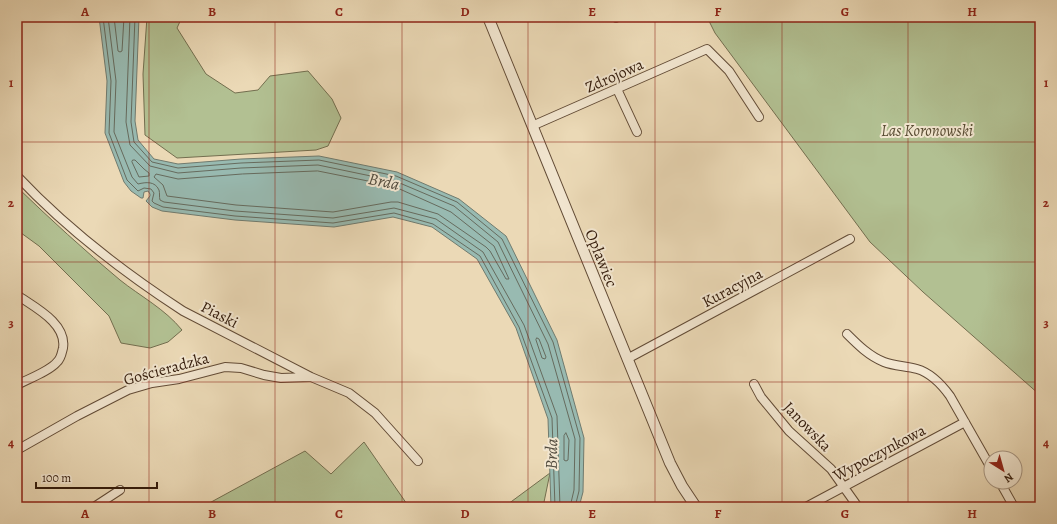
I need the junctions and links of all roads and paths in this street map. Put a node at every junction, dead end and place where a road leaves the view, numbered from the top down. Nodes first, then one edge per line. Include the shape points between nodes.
1 (488, 17) edge
2 (617, 90) junction
3 (759, 117) dead end
4 (532, 126) junction
5 (637, 132) dead end
6 (17, 176) edge
7 (850, 239) dead end
8 (17, 294) edge
9 (846, 334) dead end
10 (627, 359) junction
11 (311, 377) junction
12 (754, 384) dead end
13 (17, 385) edge
14 (965, 422) junction
15 (17, 450) edge
16 (983, 454) edge
17 (418, 461) dead end
18 (844, 486) junction
19 (120, 490) dead end
20 (1004, 490) edge
21 (94, 507) edge
22 (696, 507) edge
23 (806, 507) edge
24 (858, 507) edge
25 (1014, 507) edge

1 - 4 street, Opławiec
2 - 3 street, Zdrojowa via 707,49 729,71
2 - 4 street, Zdrojowa
2 - 5 street
4 - 10 street, Opławiec
6 - 11 street, Piaski via 82,238 164,299
7 - 10 street, Kuracyjna
8 - 13 street via 55,324 64,342 58,362
9 - 14 street via 865,352 882,361 919,370 931,376 944,387
10 - 22 street, Opławiec via 672,469
11 - 15 street, Gościeradzka via 280,378 264,376 241,368 225,367 179,380 152,383 128,390
11 - 17 street, Piaski via 349,393 375,413
12 - 18 street, Janowska via 761,397 789,431 824,462
14 - 16 street
14 - 18 street, Wypoczynkowa
18 - 23 street, Wypoczynkowa
18 - 24 street, Janowska
19 - 21 street
20 - 25 street

